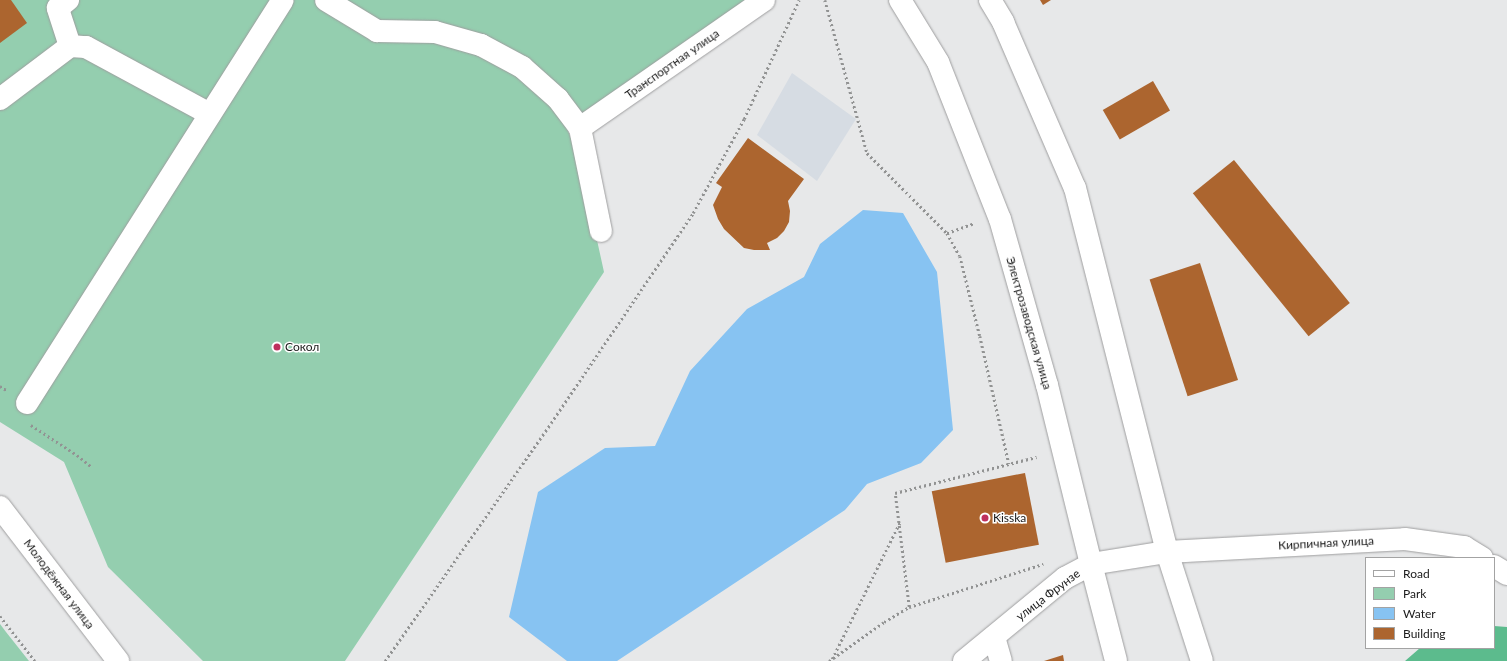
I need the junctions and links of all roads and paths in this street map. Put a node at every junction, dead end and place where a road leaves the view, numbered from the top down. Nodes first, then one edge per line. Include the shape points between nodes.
1 (68, 0) edge
2 (283, 0) edge
3 (326, 0) edge
4 (764, 0) edge
5 (799, 0) edge
6 (825, 0) edge
7 (900, 0) edge
8 (990, 0) edge
9 (70, 46) junction
10 (0, 98) edge
11 (210, 114) junction
12 (580, 128) junction
13 (974, 223) dead end
14 (601, 231) dead end
15 (947, 233) junction
16 (27, 403) joint
17 (1036, 457) dead end
18 (1008, 464) junction
19 (92, 467) dead end
20 (0, 507) edge
21 (900, 521) junction
22 (1167, 552) junction
23 (1480, 557) edge
24 (1047, 563) dead end
25 (1091, 564) junction
26 (1495, 567) edge
27 (1507, 574) edge
28 (909, 607) junction
29 (0, 616) edge
30 (994, 637) junction
31 (830, 660) edge
32 (35, 661) edge
33 (118, 661) edge
34 (385, 661) edge
35 (964, 661) edge
36 (1001, 661) edge
37 (1116, 661) edge
38 (1202, 661) edge

1 - 9 street via 58,8
2 - 11 street
3 - 12 street via 377,31 435,32 481,45 522,67 558,99
4 - 12 street, Транспортная улица
5 - 34 path via 744,119 693,213 552,422
6 - 15 path via 867,153
7 - 25 street, Электрозаводская улица via 938,62 1000,220 1046,385
8 - 22 street via 1003,22 1074,188
9 - 10 street
9 - 11 street via 86,47
11 - 16 street
12 - 14 street
13 - 15 path
15 - 18 path via 960,256
16 - 19 path via 18,417
17 - 18 path
18 - 21 path via 896,493
20 - 33 street, Молодёжная улица
21 - 28 path
21 - 31 path
22 - 23 street, Кирпичная улица via 1405,539 1464,547
22 - 25 street, улица Фрунзе
22 - 38 street
24 - 28 path
25 - 30 street, улица Фрунзе via 1066,578
25 - 37 street, Электрозаводская улица
26 - 27 street
28 - 31 path
29 - 32 path
30 - 35 street, улица Фрунзе
30 - 36 street

